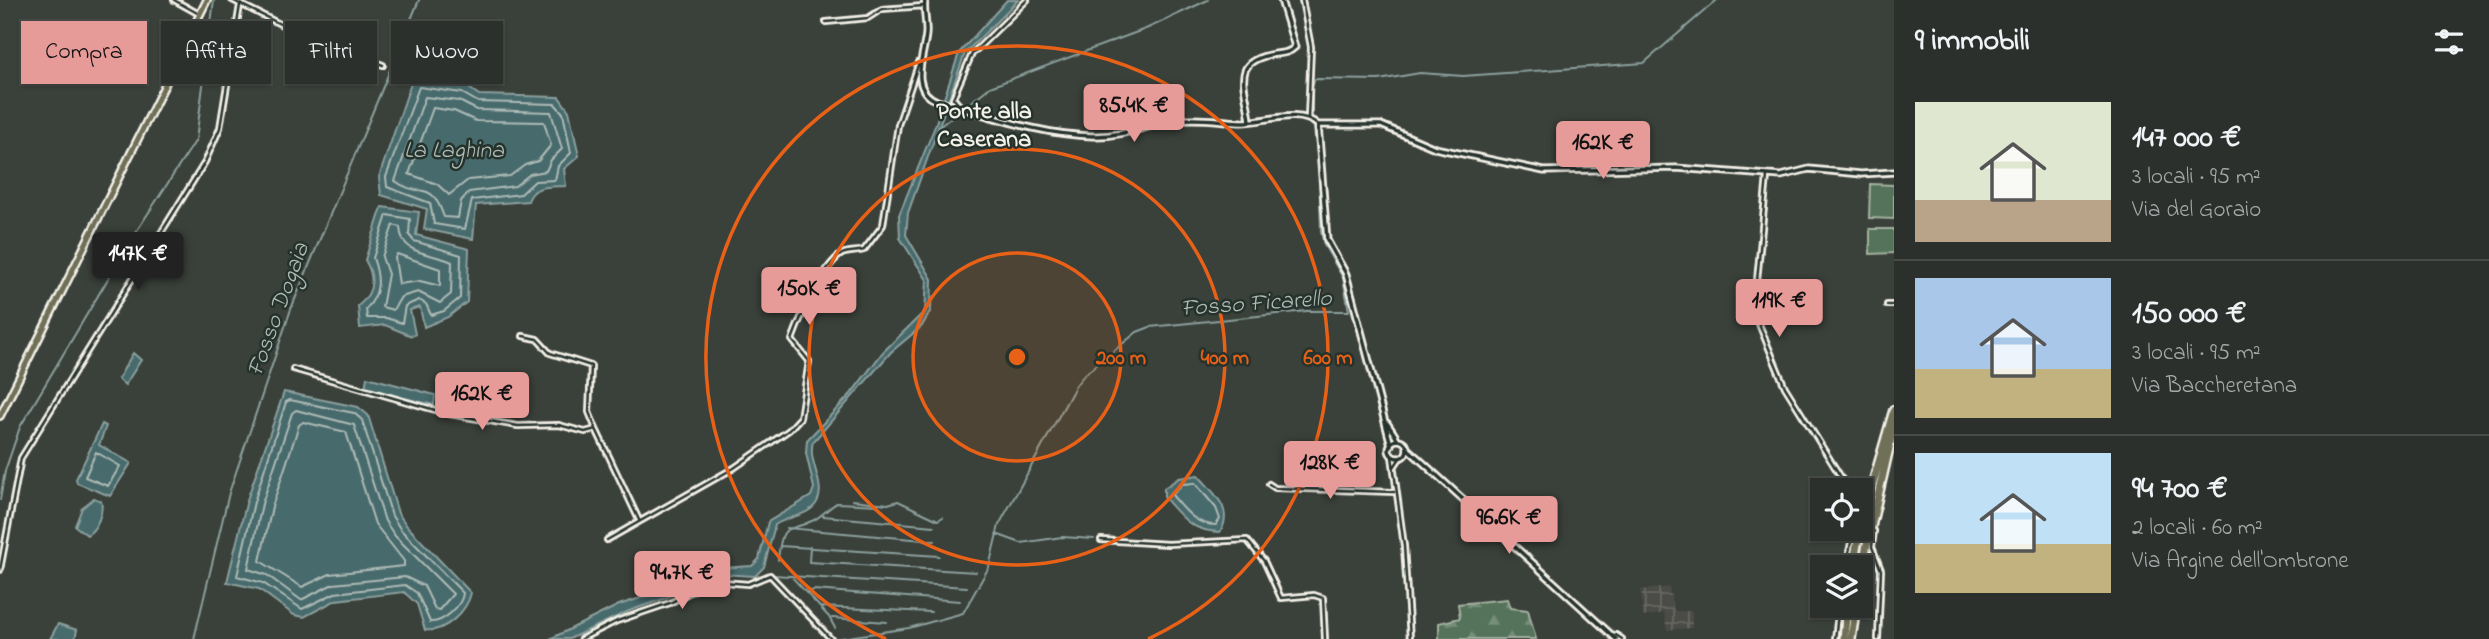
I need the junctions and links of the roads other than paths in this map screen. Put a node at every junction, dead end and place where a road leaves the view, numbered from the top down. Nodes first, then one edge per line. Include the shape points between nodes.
1 (174, 0) edge
2 (207, 0) edge
3 (232, 0) edge
4 (925, 0) edge
5 (1027, 0) edge
6 (1281, 0) edge
7 (1302, 0) edge
8 (240, 5) junction
9 (924, 6) junction
10 (200, 14) junction
11 (826, 22) dead end
12 (919, 62) junction
13 (383, 65) dead end
14 (960, 107) junction
15 (1250, 121) junction
16 (1313, 121) junction
17 (1894, 172) edge
18 (1767, 174) junction
19 (1887, 305) dead end
20 (1894, 305) edge
21 (523, 336) dead end
22 (293, 369) dead end
23 (1894, 410) edge
24 (1382, 415) junction
25 (0, 416) edge
26 (1894, 426) edge
27 (596, 429) junction
28 (1399, 441) junction
29 (1391, 445) junction
30 (1407, 448) junction
31 (1392, 456) junction
32 (1402, 458) junction
33 (1416, 458) junction
34 (1394, 474) junction
35 (1842, 478) edge
36 (1873, 483) edge
37 (1269, 484) dead end
38 (1395, 492) junction
39 (639, 520) junction
40 (1874, 531) dead end
41 (607, 540) dead end
42 (1101, 540) dead end
43 (1865, 555) edge
44 (0, 570) edge
45 (1838, 618) edge
46 (1846, 618) edge
47 (1854, 618) edge
48 (1616, 637) edge
49 (830, 638) edge
50 (581, 639) edge
51 (1325, 639) edge
52 (1410, 639) edge
53 (1622, 639) edge
54 (1835, 639) edge
55 (1844, 639) edge
56 (1851, 639) edge
57 (1878, 639) edge

1 - 10 street
2 - 10 main road
3 - 8 street
4 - 9 street
5 - 14 street via 972,54 953,99
6 - 15 street via 1295,47 1247,64
7 - 16 street via 1311,47
8 - 13 street
8 - 44 street via 220,128 205,162 21,458
9 - 11 street via 882,9 868,18
9 - 12 street via 926,35
10 - 25 main road
12 - 14 street via 929,97
12 - 39 street via 898,125 882,228 864,250 843,254 820,281 792,340 809,361 800,418 734,468
14 - 15 street via 1048,132 1093,136 1179,120
15 - 16 street via 1269,117
16 - 18 street via 1381,125 1435,148 1544,171 1676,168
16 - 24 street via 1327,240 1346,274
17 - 18 street via 1809,169 1782,176
18 - 35 street via 1754,312 1785,387
19 - 20 street
21 - 27 street via 537,339 550,353 591,366 589,408
22 - 27 street via 449,414 518,426
23 - 36 highway
24 - 28 street
24 - 29 street
26 - 43 highway
27 - 39 street
28 - 29 street
28 - 30 street
29 - 31 street
30 - 32 street
30 - 33 street
31 - 32 street
31 - 34 street
32 - 33 street
32 - 34 street via 1395,463
33 - 48 street
34 - 38 street
37 - 38 street via 1275,488
38 - 52 street
39 - 41 street
40 - 57 street via 1872,547 1881,570
42 - 51 street via 1168,544 1247,540 1264,561 1281,598 1314,595 1324,600
45 - 54 street
46 - 55 highway
47 - 56 highway
48 - 53 street
49 - 50 street via 770,575 748,584 711,581

